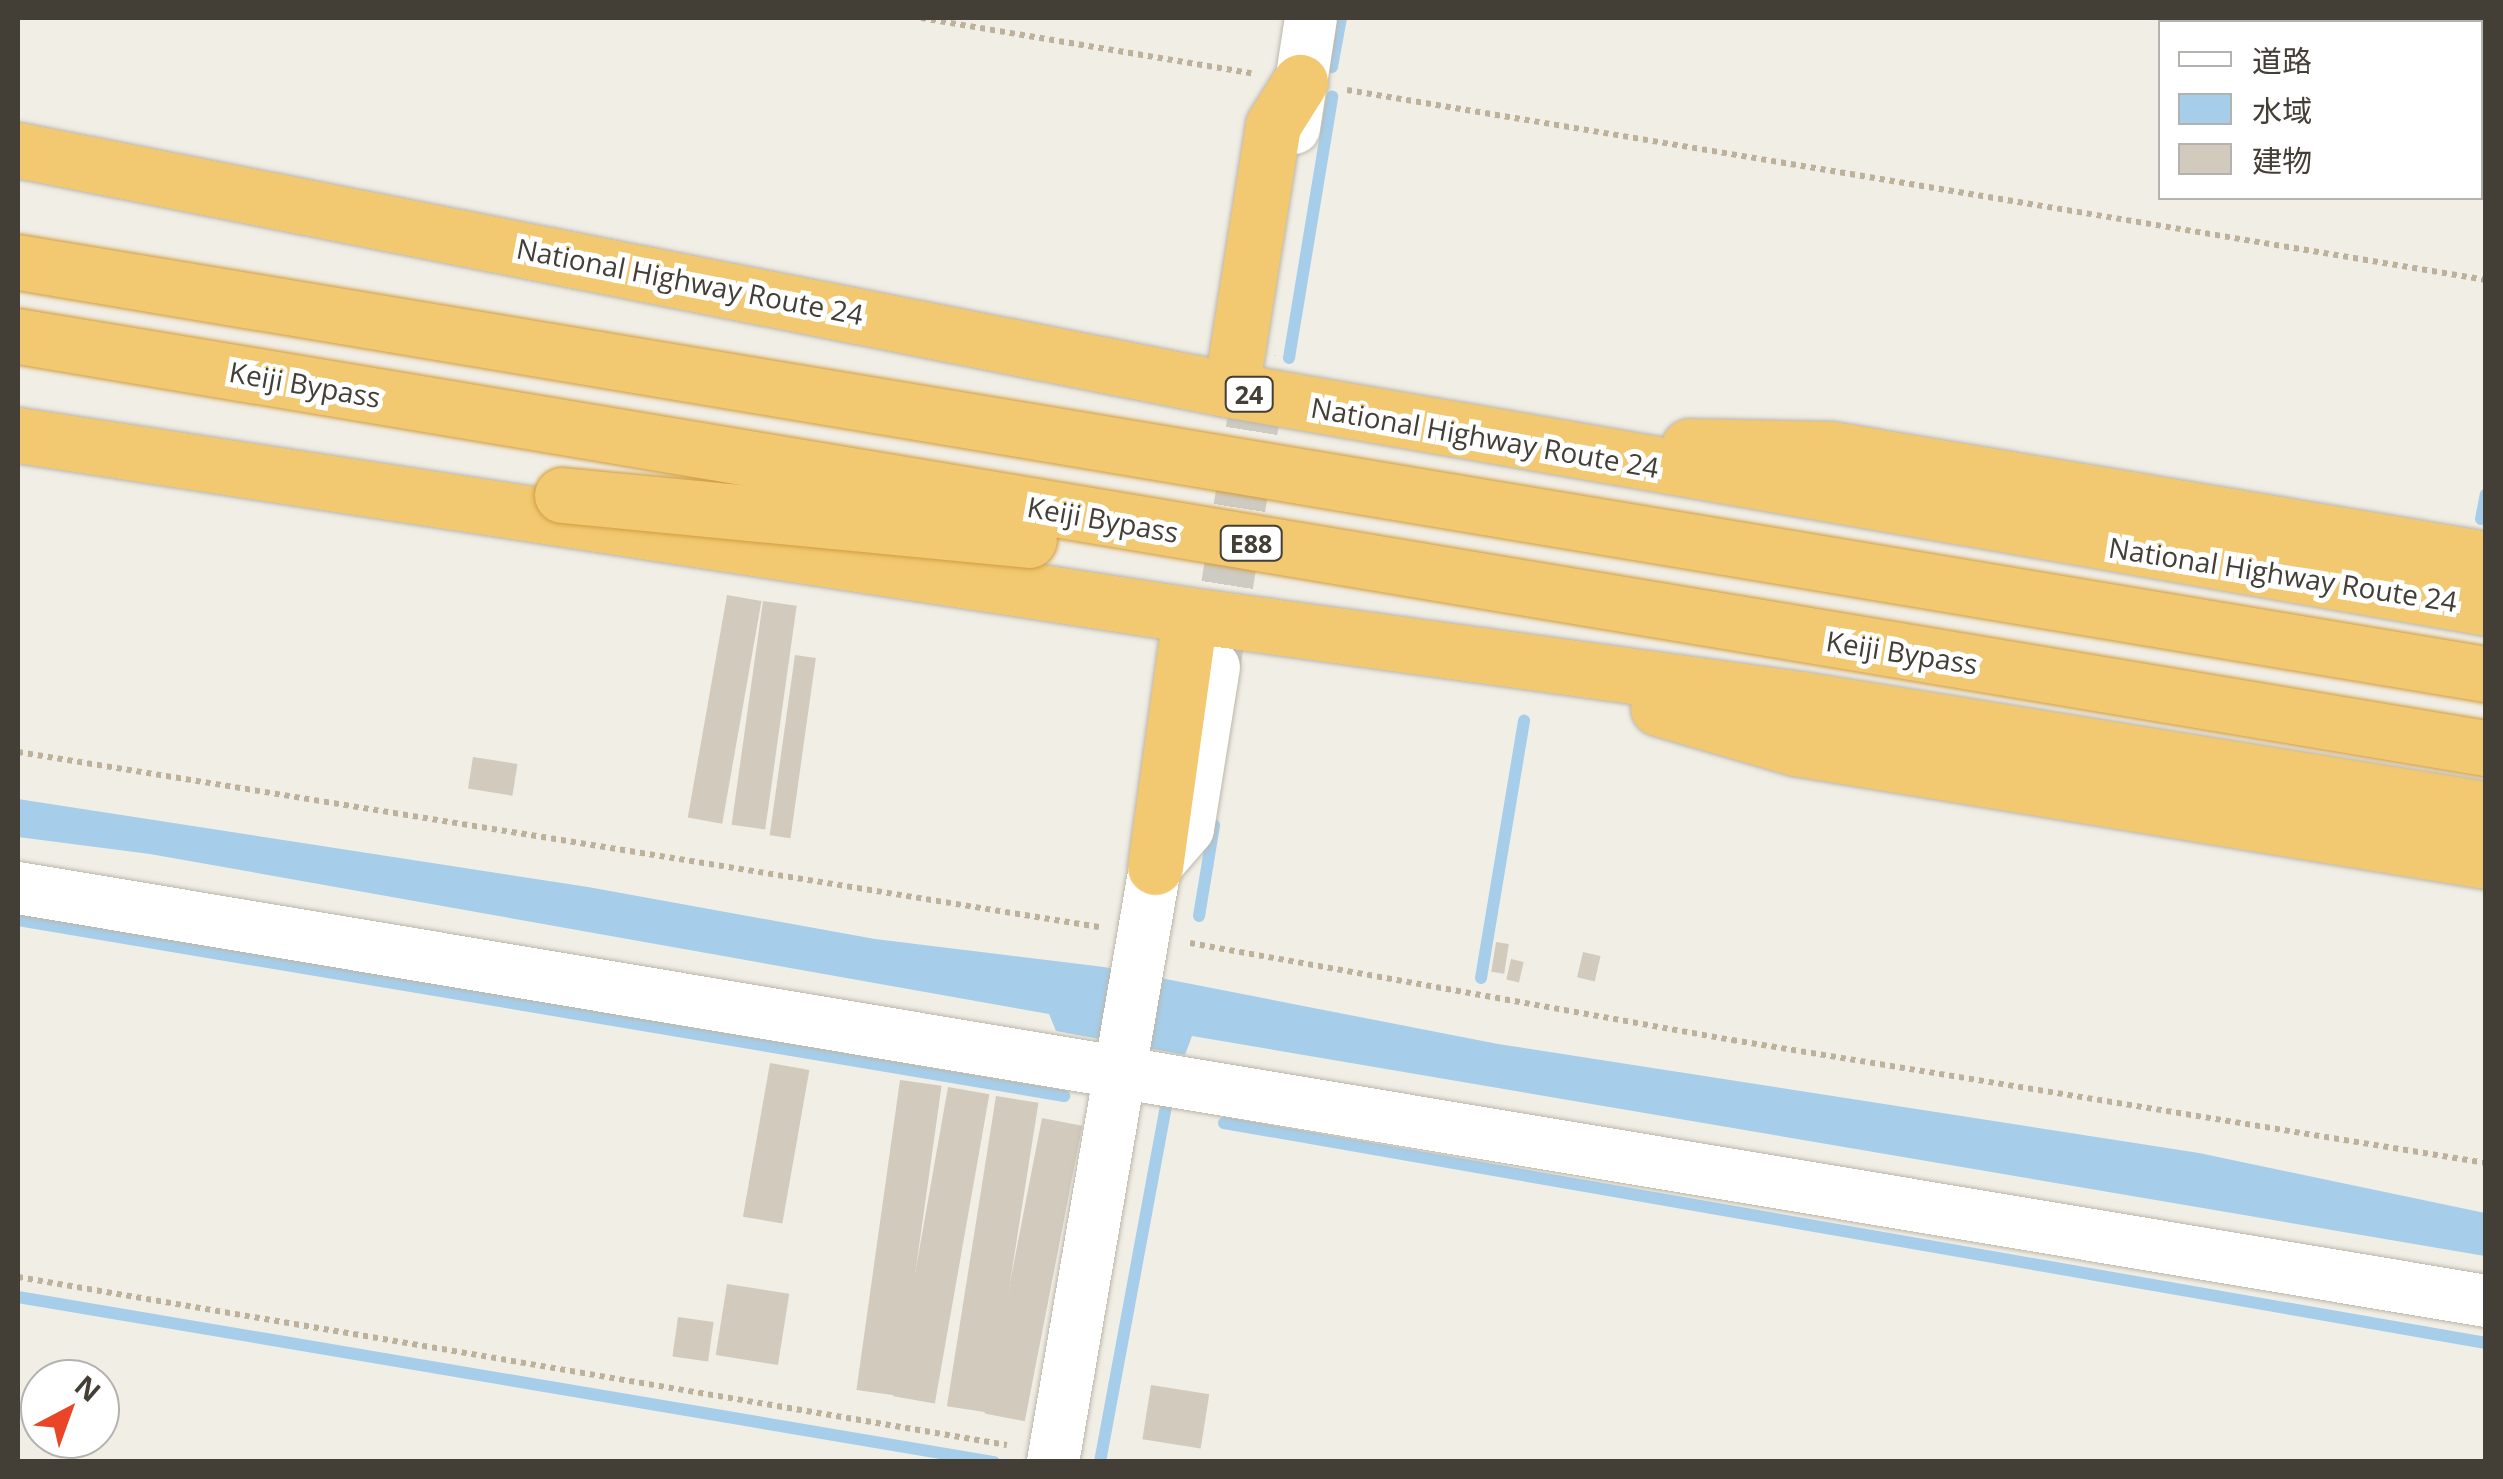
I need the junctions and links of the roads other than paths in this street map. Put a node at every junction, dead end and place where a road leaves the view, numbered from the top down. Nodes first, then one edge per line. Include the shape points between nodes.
1 (1311, 18) edge
2 (1300, 82) junction
3 (18, 150) edge
4 (18, 236) edge
5 (18, 262) edge
6 (18, 336) edge
7 (1266, 342) tunnel mouth
8 (585, 357) junction
9 (1231, 390) junction
10 (18, 403) edge
11 (18, 435) edge
12 (1511, 442) junction
13 (2486, 560) edge
14 (1505, 586) junction
15 (2486, 608) edge
16 (1190, 615) junction
17 (1484, 657) junction
18 (1214, 667) tunnel mouth
19 (2486, 674) edge
20 (2486, 748) edge
21 (2486, 809) edge
22 (2486, 860) edge
23 (1155, 867) junction
24 (18, 888) edge
25 (1130, 1075) junction
26 (2486, 1301) edge
27 (1053, 1457) edge

1 - 2 street
2 - 7 street
2 - 9 highway via 1273,125
3 - 9 highway, National Highway Route 24 / 24
4 - 8 highway, bridge
5 - 8 highway, bridge
6 - 14 highway, Keiji Bypass / E88, bridge
8 - 19 highway, bridge
9 - 12 highway, National Highway Route 24 / 24
10 - 14 highway, bridge via 562,494
11 - 16 highway
12 - 13 highway via 1831,449
12 - 15 highway, National Highway Route 24 / 24
14 - 20 highway, Keiji Bypass / E88, bridge
16 - 17 highway
16 - 23 highway
17 - 21 highway
17 - 22 highway via 1795,748
18 - 23 street via 1188,829
23 - 25 street
24 - 25 street
25 - 26 street
25 - 27 street

